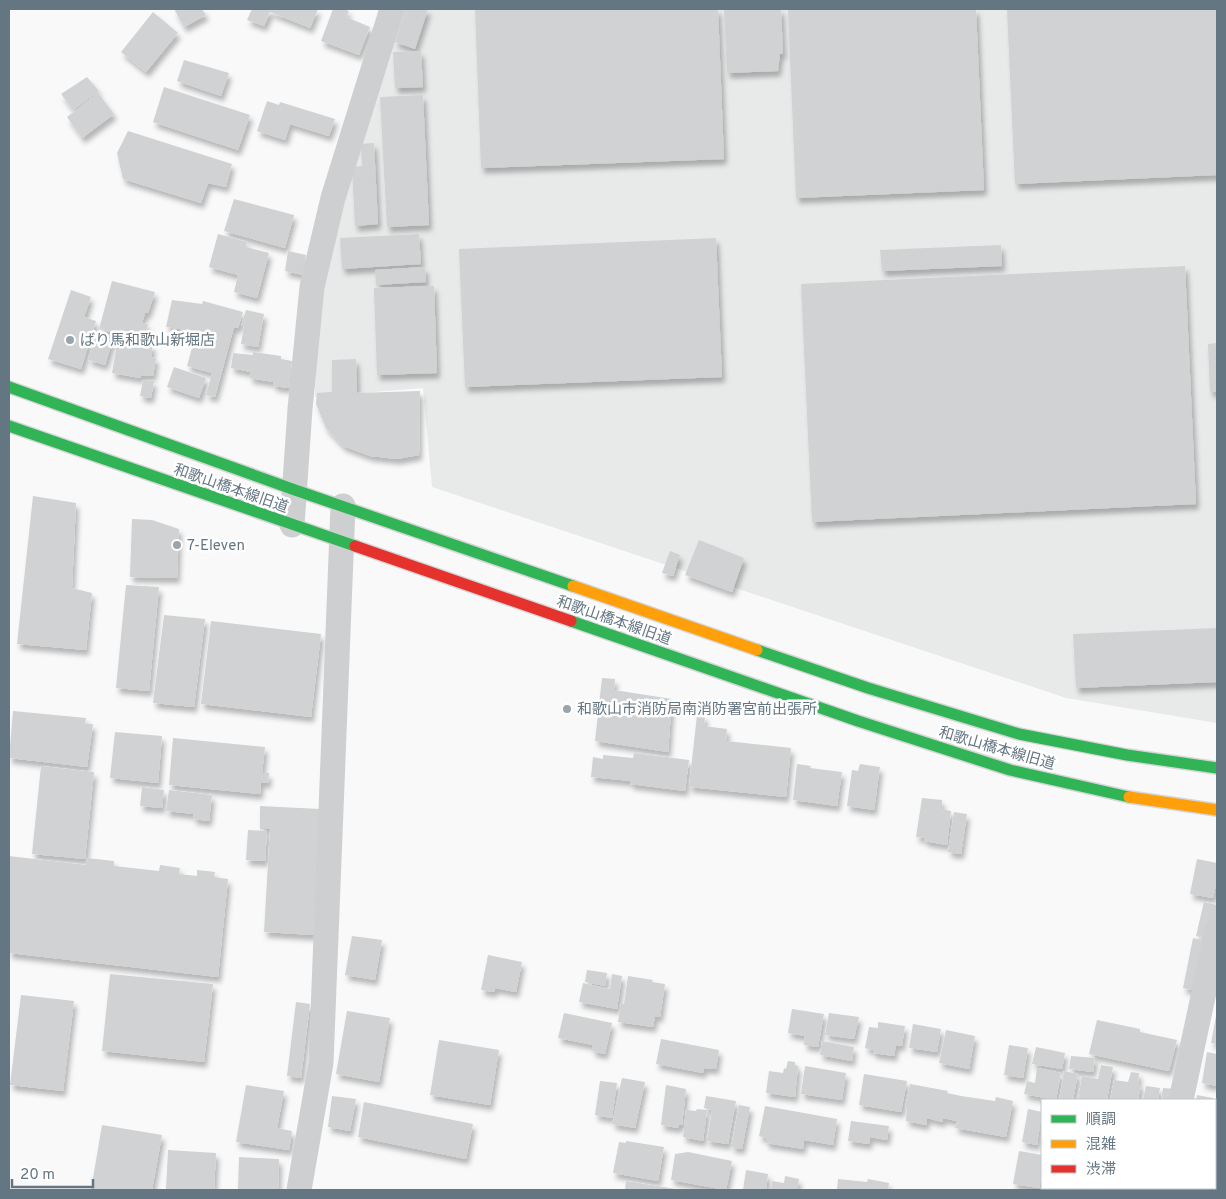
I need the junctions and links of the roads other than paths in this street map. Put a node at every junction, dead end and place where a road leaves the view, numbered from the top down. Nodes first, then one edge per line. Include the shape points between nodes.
1 (392, 9) edge
2 (9, 387) edge
3 (9, 426) edge
4 (294, 490) junction
5 (343, 506) junction
6 (292, 525) junction
7 (342, 542) junction
8 (1217, 768) edge
9 (1217, 810) edge
10 (1217, 930) edge
11 (1181, 1099) edge
12 (299, 1190) edge

1 - 4 street via 333,198 312,287
2 - 4 street, 和歌山橋本線旧道
3 - 6 street, 和歌山橋本線旧道
4 - 5 street, 和歌山橋本線旧道
4 - 6 street
5 - 7 street
5 - 8 street, 和歌山橋本線旧道 via 868,688 1019,734
6 - 7 street, 和歌山橋本線旧道
7 - 9 street, 和歌山橋本線旧道 via 1010,770 1114,795
7 - 12 street via 320,1063
10 - 11 street

